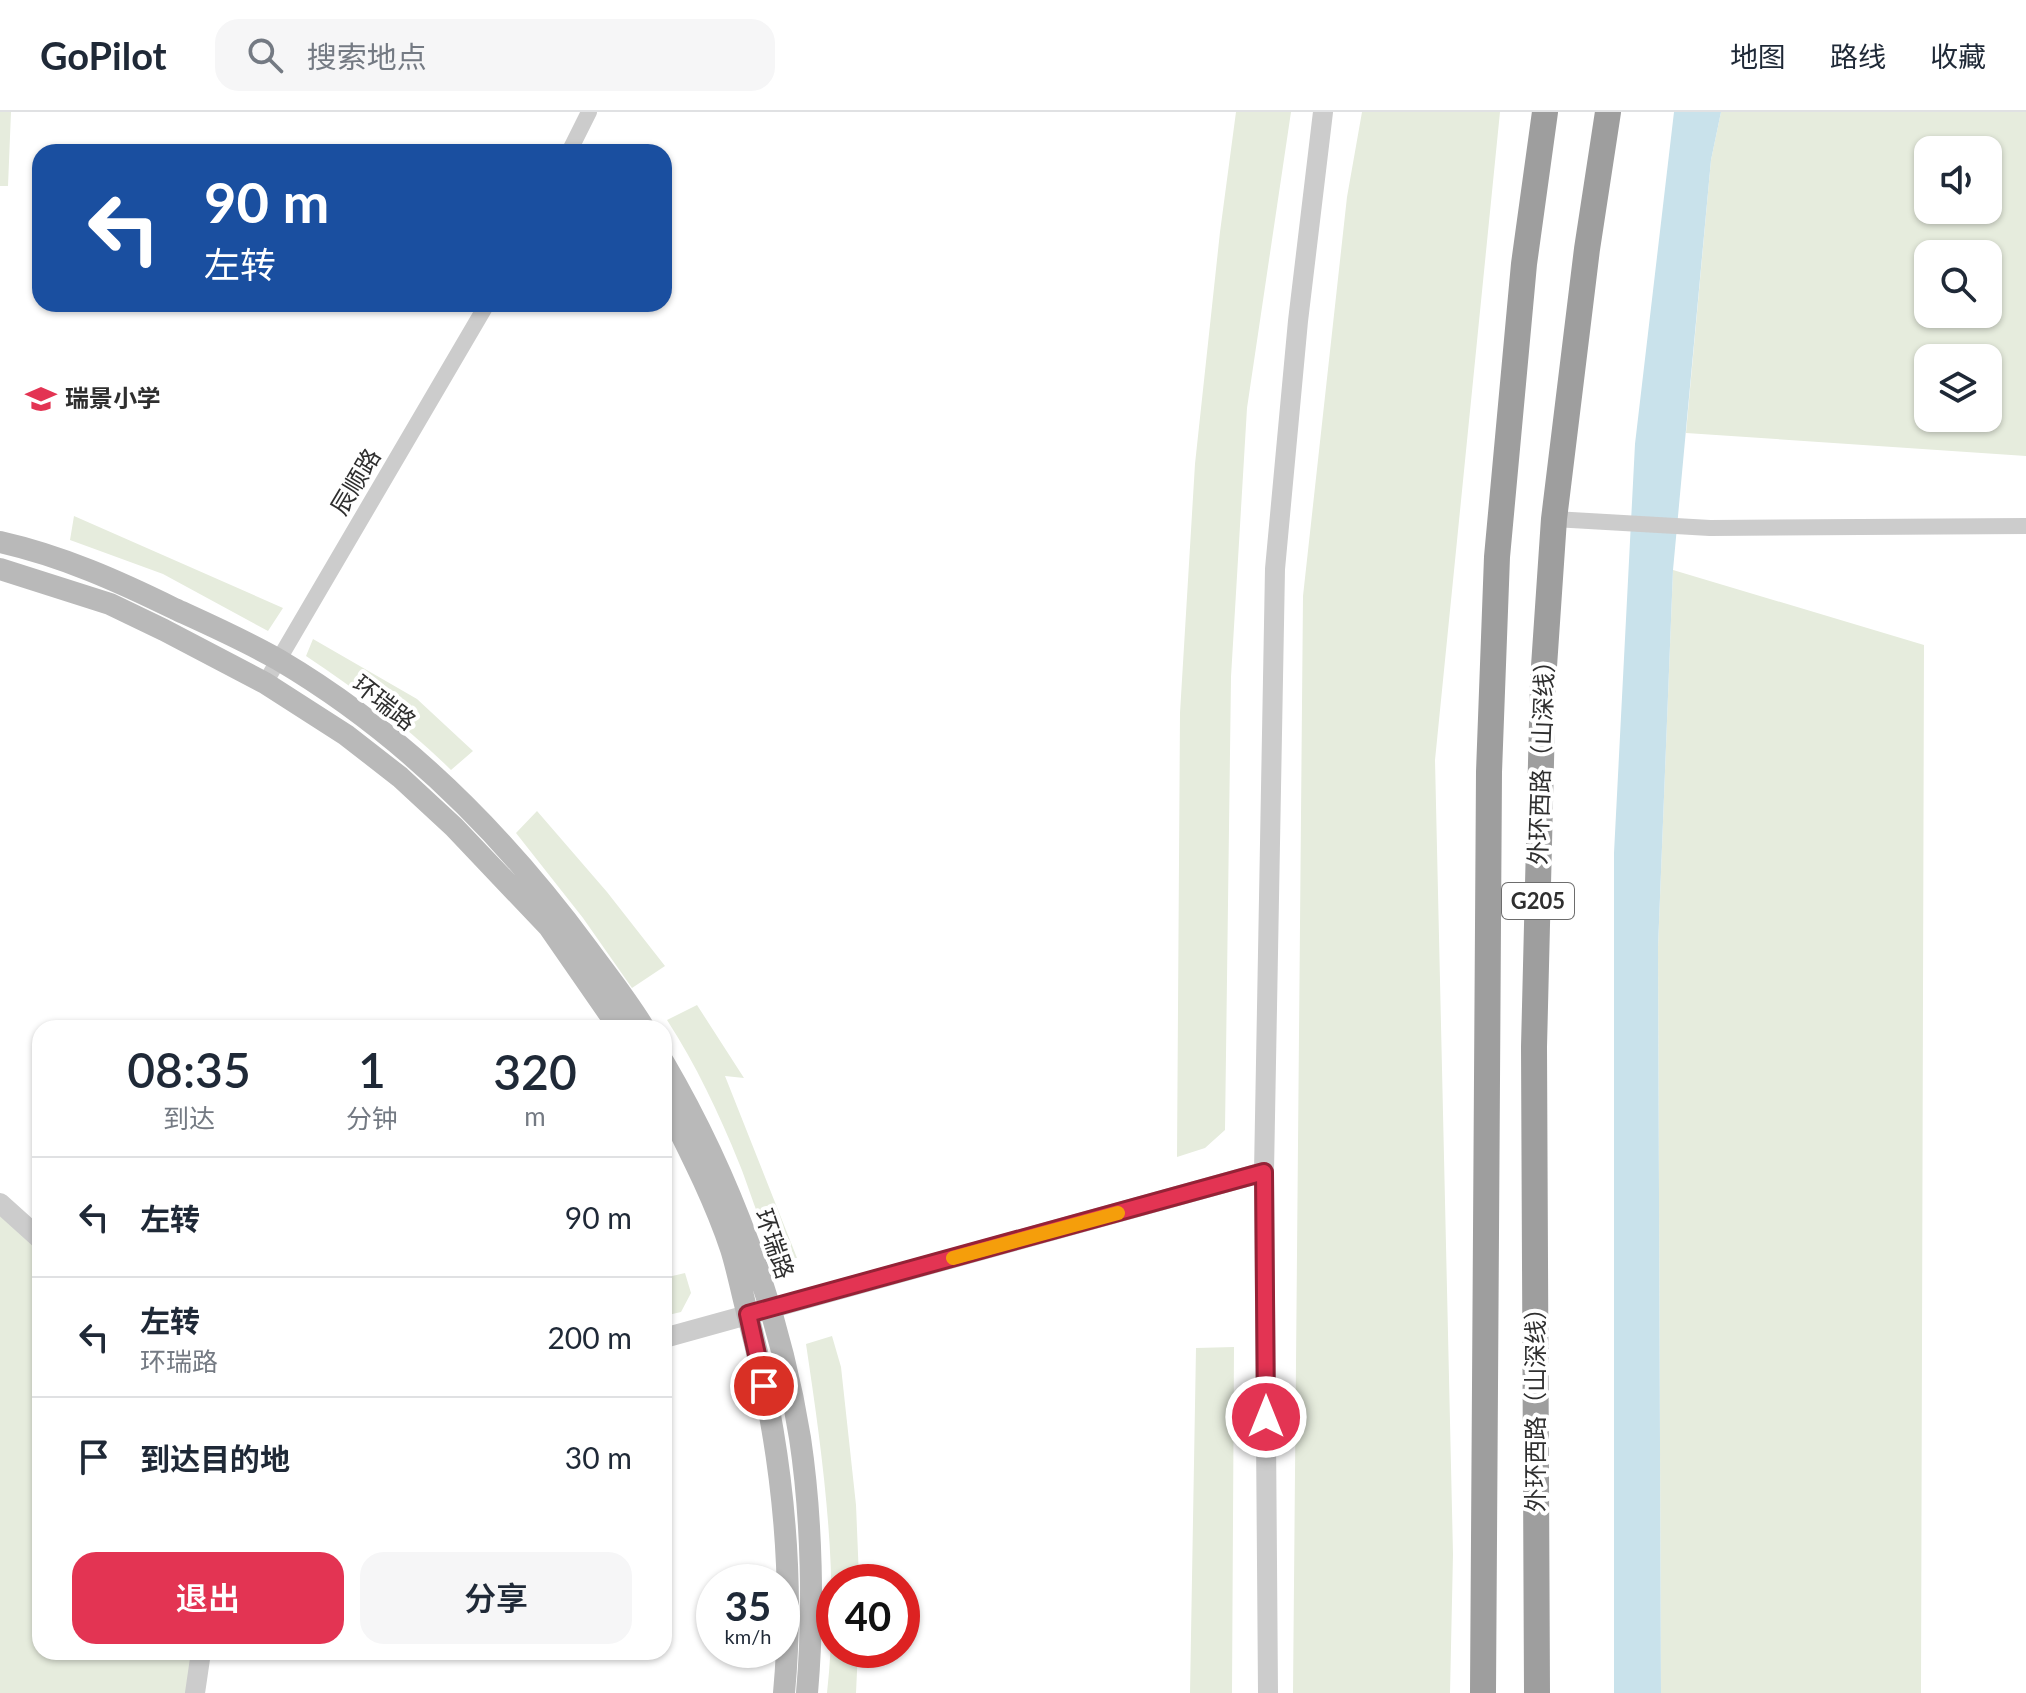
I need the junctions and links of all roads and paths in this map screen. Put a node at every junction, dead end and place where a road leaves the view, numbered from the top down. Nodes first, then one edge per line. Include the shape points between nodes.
1 (589, 112) edge
2 (1323, 112) edge
3 (1545, 112) edge
4 (1608, 112) edge
5 (573, 144) edge
6 (482, 312) edge
7 (1554, 519) junction
8 (2026, 526) edge
9 (0, 542) edge
10 (0, 569) edge
11 (278, 659) junction
12 (265, 683) junction
13 (613, 1020) edge
14 (638, 1020) edge
15 (672, 1078) edge
16 (672, 1116) edge
17 (1264, 1172) junction
18 (0, 1203) edge
19 (32, 1232) edge
20 (758, 1311) junction
21 (672, 1336) edge
22 (200, 1660) edge
23 (195, 1693) edge
24 (784, 1693) edge
25 (807, 1693) edge
26 (1268, 1693) edge
27 (1483, 1693) edge
28 (1537, 1693) edge

1 - 5 street
2 - 17 street via 1275,569
3 - 27 highway, 外环西路（山深线） / G205 via 1524,264 1500,526 1489,772
4 - 7 highway, 外环西路（山深线） / G205
6 - 11 street, 辰顺路
7 - 8 street via 1710,528
7 - 28 highway, 外环西路（山深线） / G205 via 1543,681 1534,1047
9 - 11 main road, 环瑞路 via 103,574
10 - 12 main road, 环瑞路 via 110,604
11 - 12 street, 辰顺路
11 - 14 main road, 环瑞路 via 369,721 507,848 547,893
12 - 13 main road, 环瑞路 via 346,735 454,827 549,927
15 - 20 main road, 环瑞路 via 744,1232
16 - 20 main road, 环瑞路
17 - 20 street
17 - 26 street
18 - 19 street
20 - 21 street
20 - 24 main road, 环瑞路 via 759,1357 780,1484 788,1648
20 - 25 main road, 环瑞路 via 786,1372 800,1439 811,1643
22 - 23 street

